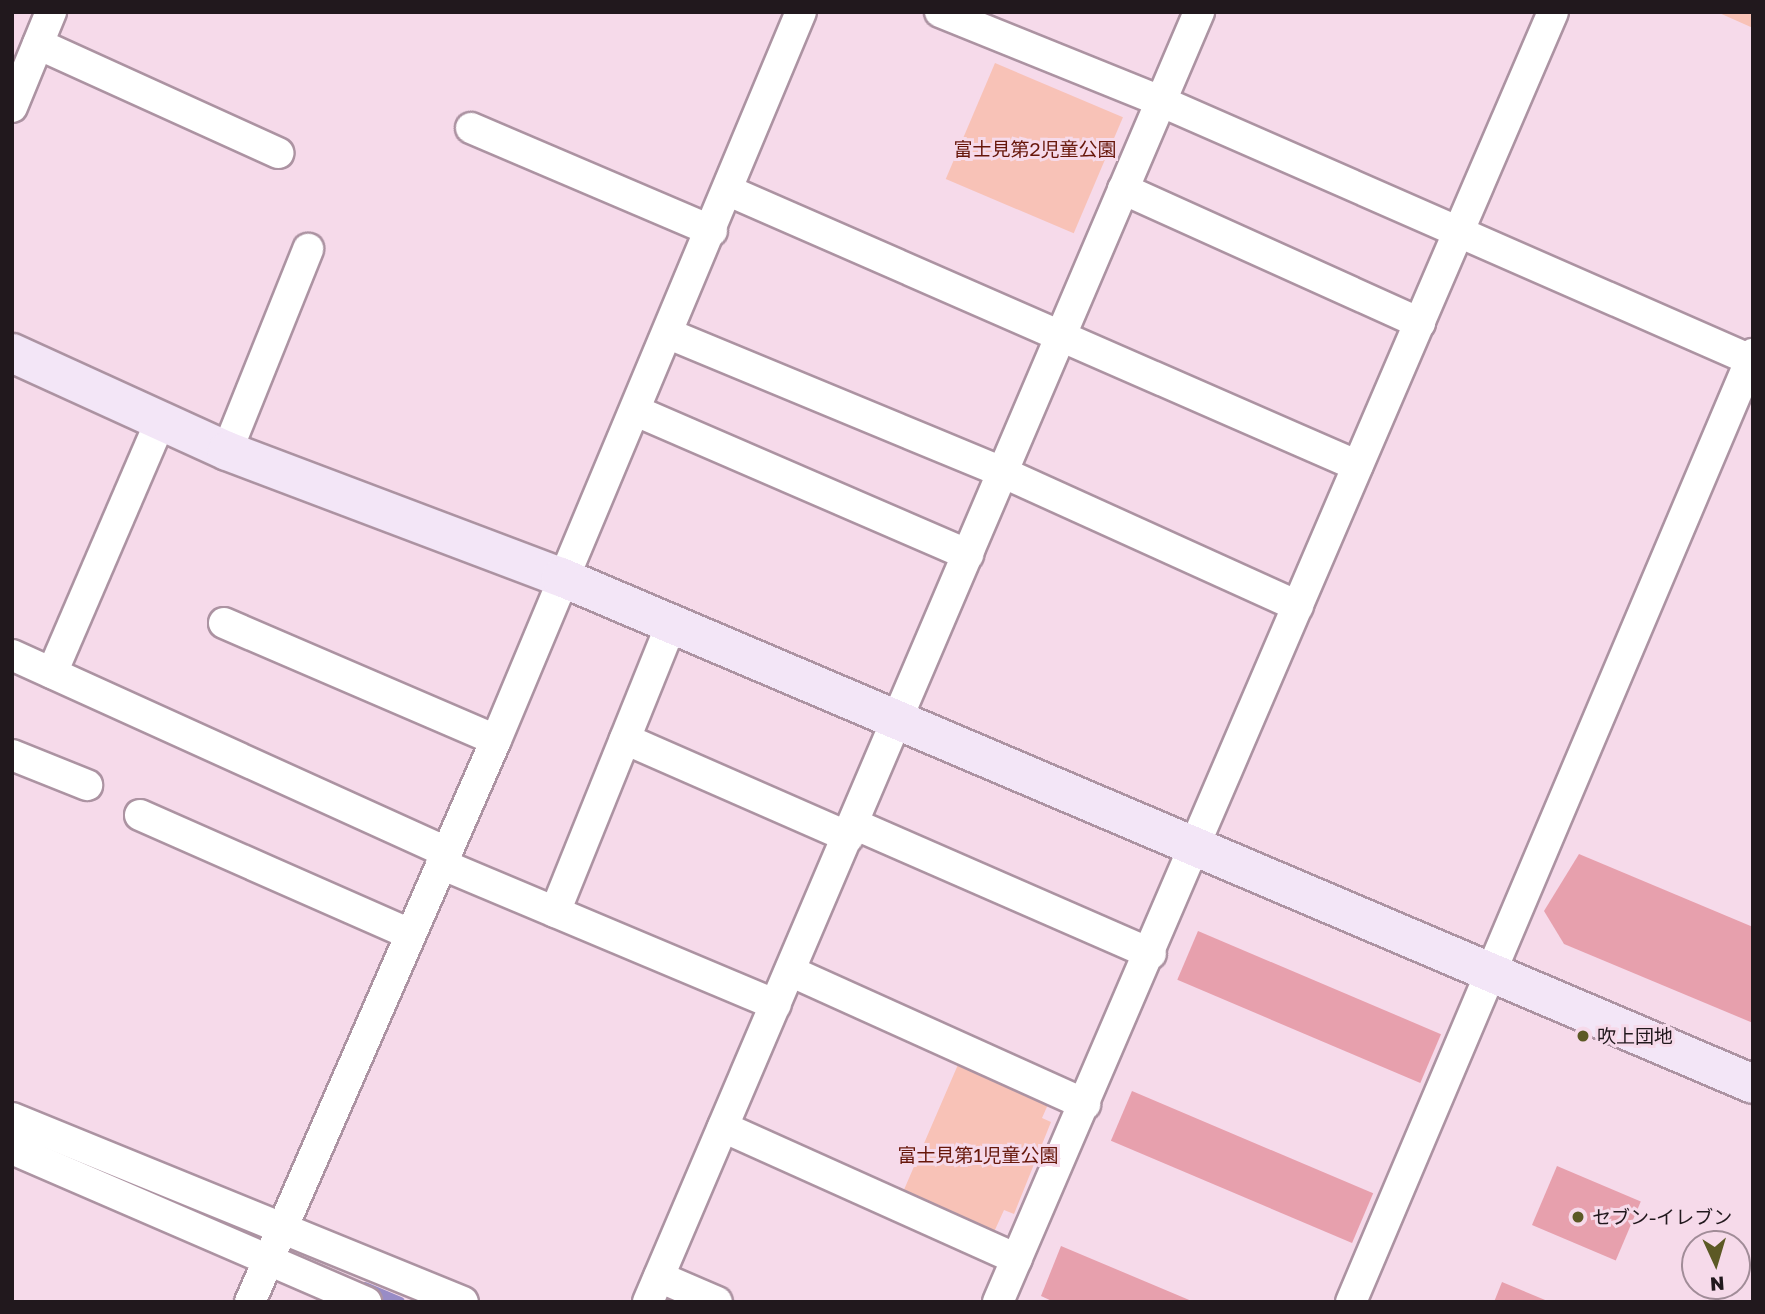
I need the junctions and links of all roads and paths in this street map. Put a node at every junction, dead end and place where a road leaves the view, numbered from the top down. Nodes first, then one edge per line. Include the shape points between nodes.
1 (51, 12) edge
2 (801, 12) edge
3 (940, 12) edge
4 (1199, 12) edge
5 (1553, 12) edge
6 (38, 44) junction
7 (1160, 101) junction
8 (12, 107) edge
9 (471, 128) dead end
10 (278, 153) dead end
11 (1123, 189) junction
12 (729, 191) junction
13 (712, 232) junction
14 (1457, 236) junction
15 (309, 249) dead end
16 (1420, 323) junction
17 (668, 334) junction
18 (1062, 334) junction
19 (12, 353) edge
20 (1752, 358) edge
21 (636, 411) junction
22 (161, 420) junction
23 (227, 451) junction
24 (1358, 466) junction
25 (1002, 472) junction
26 (968, 555) junction
27 (561, 577) junction
28 (1298, 606) junction
29 (224, 623) dead end
30 (672, 623) junction
31 (12, 655) edge
32 (52, 673) junction
33 (898, 721) junction
34 (625, 739) junction
35 (496, 740) junction
36 (12, 755) edge
37 (87, 785) dead end
38 (140, 815) dead end
39 (851, 831) junction
40 (1195, 845) junction
41 (444, 858) junction
42 (555, 912) junction
43 (410, 934) junction
44 (1152, 954) junction
45 (790, 971) junction
46 (1491, 971) junction
47 (776, 1005) junction
48 (1753, 1084) edge
49 (1085, 1104) junction
50 (12, 1118) edge
51 (723, 1127) junction
52 (12, 1149) edge
53 (279, 1230) junction
54 (1017, 1259) junction
55 (268, 1260) junction
56 (654, 1289) edge
57 (250, 1302) edge
58 (366, 1302) edge
59 (463, 1302) edge
60 (718, 1302) edge
61 (998, 1302) edge
62 (1351, 1302) edge

1 - 6 street
2 - 12 street
3 - 7 street
4 - 7 street
5 - 14 street
6 - 8 street
6 - 10 street
7 - 11 street
7 - 14 street
9 - 13 street
11 - 16 street
11 - 18 street
12 - 13 street
12 - 18 street
13 - 17 street
14 - 16 street
14 - 20 street
15 - 23 street
16 - 24 street
17 - 21 street
17 - 25 street
18 - 24 street
18 - 25 street
19 - 22 street
20 - 46 street
21 - 26 street
21 - 27 street
22 - 23 street
22 - 32 street
23 - 27 street
24 - 28 street
25 - 26 street
25 - 28 street
26 - 33 street
27 - 30 street
27 - 35 street
28 - 40 street
29 - 35 street
30 - 33 street
30 - 34 street
31 - 32 street
32 - 41 street
33 - 39 street
33 - 40 street
34 - 39 street
34 - 42 street
35 - 41 street
36 - 37 street
38 - 43 street
39 - 44 street
39 - 45 street
40 - 44 street
40 - 46 street
41 - 42 street
41 - 43 street
42 - 47 street
43 - 53 street
44 - 49 street
45 - 47 street
45 - 49 street
46 - 48 street
46 - 62 street
47 - 51 street
49 - 54 street
50 - 53 street
51 - 54 street
51 - 56 street
52 - 55 street
53 - 55 street
53 - 59 street
54 - 61 street
55 - 57 street
55 - 58 street
56 - 60 street

